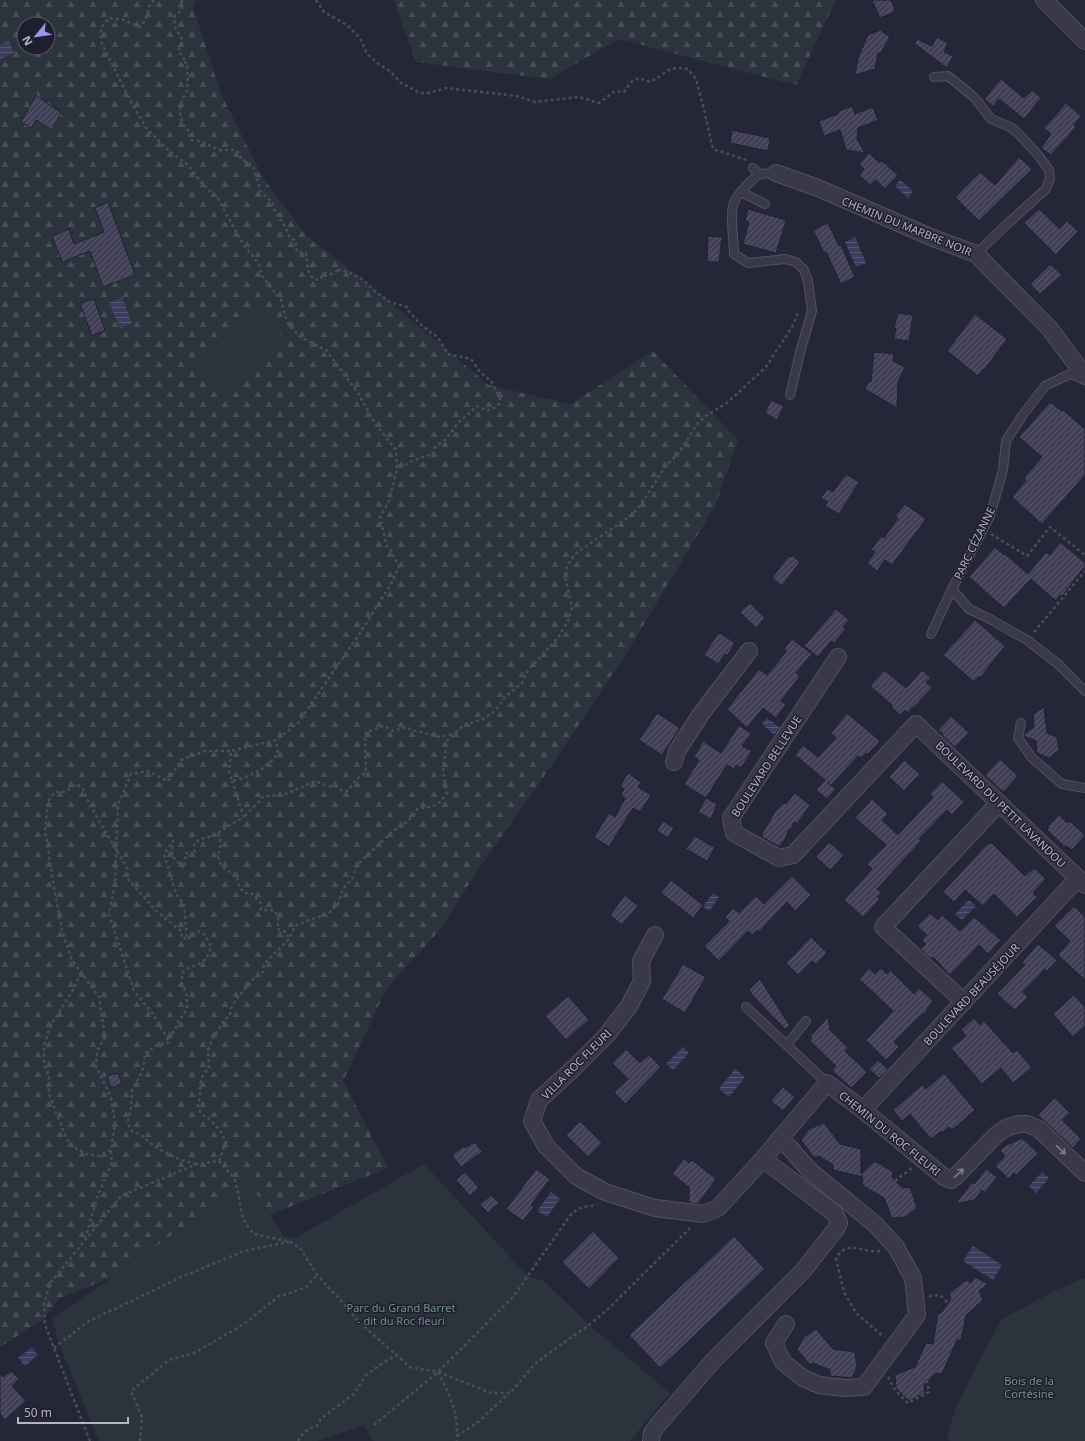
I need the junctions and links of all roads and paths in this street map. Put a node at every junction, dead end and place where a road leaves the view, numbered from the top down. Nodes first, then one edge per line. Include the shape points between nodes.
1 (154, 0) edge
2 (182, 0) edge
3 (316, 0) edge
4 (1048, 1) edge
5 (1085, 41) edge
6 (934, 77) dead end
7 (746, 160) dead end
8 (776, 173) joint
9 (741, 192) junction
10 (765, 204) dead end
11 (976, 254) junction
12 (800, 310) dead end
13 (1085, 376) edge
14 (1085, 380) edge
15 (790, 395) dead end
16 (397, 469) junction
17 (984, 529) junction
18 (1085, 555) edge
19 (1085, 571) edge
20 (952, 589) junction
21 (931, 634) dead end
22 (1027, 640) junction
23 (749, 651) dead end
24 (838, 657) dead end
25 (1085, 691) edge
26 (916, 724) joint
27 (1021, 724) dead end
28 (454, 734) junction
29 (276, 740) junction
30 (231, 751) junction
31 (674, 762) dead end
32 (232, 781) junction
33 (1085, 788) edge
34 (999, 803) junction
35 (244, 817) junction
36 (218, 833) junction
37 (116, 851) junction
38 (1082, 882) edge
39 (655, 934) dead end
40 (187, 939) junction
41 (289, 939) junction
42 (81, 973) junction
43 (964, 1002) junction
44 (746, 1007) dead end
45 (806, 1021) dead end
46 (168, 1040) junction
47 (787, 1045) junction
48 (827, 1083) junction
49 (863, 1110) junction
50 (779, 1139) junction
51 (111, 1150) junction
52 (920, 1157) junction
53 (763, 1159) junction
54 (218, 1161) junction
55 (197, 1164) junction
56 (1085, 1173) edge
57 (895, 1181) dead end
58 (601, 1206) dead end
59 (703, 1214) junction
60 (84, 1242) junction
61 (291, 1242) junction
62 (896, 1247) junction
63 (317, 1275) junction
64 (915, 1298) junction
65 (948, 1303) dead end
66 (786, 1324) dead end
67 (894, 1346) junction
68 (54, 1348) junction
69 (397, 1355) junction
70 (881, 1364) junction
71 (438, 1372) junction
72 (927, 1382) dead end
73 (510, 1392) junction
74 (374, 1426) dead end
75 (457, 1436) junction
76 (90, 1441) edge
77 (140, 1441) edge
78 (298, 1441) edge
79 (457, 1441) edge
80 (650, 1441) edge

1 - 16 path via 140,27 124,20 109,18 101,28 102,44 114,70 146,128 188,165 218,199 243,244 259,264 262,276 281,300 287,322 300,337 326,350 358,393 374,422 396,450
2 - 16 path via 182,10 175,15 174,24 183,42 178,50 184,59 182,62 187,63 188,81 180,115 190,140 202,142 219,150 235,150 241,159 253,166 261,192 272,202 290,238 295,240 298,252 306,253 308,270 313,279 319,280 325,273 331,274 337,271 336,269 348,272 362,279 390,302 407,307 418,323 437,336 448,354 471,359 480,372 491,380 500,398 496,407 487,411 477,406 435,447 434,453
3 - 7 path via 324,12 347,25 360,38 367,54 377,63 391,72 401,83 420,93 446,88 517,96 535,102 579,97 599,103 615,91 624,92 631,82 639,78 650,82 667,70 678,67 688,69 696,79 713,150
4 - 5 street
6 - 11 lane via 948,76 974,97 991,119 1017,132 1049,170 1050,179 1046,189
8 - 9 lane via 756,171
8 - 11 street, CHEMIN DU MARBRE NOIR
9 - 10 lane
9 - 15 lane via 733,205 734,254 748,263 785,259 796,262 804,270 808,281 812,311
11 - 13 street, CHEMIN DU MARBRE NOIR via 1050,329
12 - 28 path via 766,367 728,402 698,423 633,514 575,554 567,566 565,576 572,608 568,621 522,683 510,692 492,713 465,725
14 - 17 lane, PARC CÉZANNE via 1070,374 1045,386 1022,416 1006,441 1003,470
16 - 29 path via 389,500 380,517 387,547 390,548 399,566 394,578 362,630 298,722
17 - 18 path via 1026,556 1050,527
17 - 20 lane, PARC CÉZANNE
19 - 22 path
20 - 21 lane, PARC CÉZANNE
20 - 22 lane, PARC CÉZANNE via 969,609
22 - 25 lane, PARC CÉZANNE via 1058,664
23 - 31 street via 701,714 677,751
24 - 26 street, BOULEVARD BELLEVUE via 730,818 734,833 779,858 793,855
26 - 34 street, BOULEVARD DU PETIT LAVANDOU
27 - 33 lane via 1018,738 1032,758 1062,784
28 - 35 path via 440,737 406,727 394,731 384,726 366,732 366,772 348,791 343,792 335,786 314,781 293,792 264,796
28 - 41 path via 447,741 445,749 443,771 447,793 440,802 417,809 403,825 392,831 357,865 352,879 343,889 338,904 328,914 295,926
29 - 30 path
29 - 32 path via 278,754 267,766 249,777
30 - 32 path via 229,771
30 - 37 path via 205,751 181,760 168,781 148,771 131,774 118,805
32 - 35 path
34 - 38 street, BOULEVARD DU PETIT LAVANDOU
34 - 43 street via 883,927
35 - 36 path
36 - 40 path via 200,839 194,844 196,855 186,853 184,868 172,856 173,841 164,854 176,894 184,904
36 - 41 path via 221,840 217,857 221,865 237,876 239,887 245,893 251,893 260,902 261,910 274,910 279,922 277,929 286,932
37 - 40 path via 127,868 128,879 155,910 182,932 181,938
37 - 42 path via 84,790 77,784 64,792 55,792 48,801 45,830 62,930 72,960
37 - 46 path via 115,884 109,914 134,991 153,1014
38 - 43 street, BOULEVARD BEAUSÉJOUR
39 - 59 street, VILLA ROC FLEURI via 641,961 642,981 629,1006 606,1036 539,1100 532,1120 546,1146 576,1176 605,1192 655,1208
40 - 46 path via 198,931 205,935 211,946 206,959 182,972 182,983 187,996 186,1009
41 - 54 path via 264,964 263,972 255,976 238,997 208,1050 209,1068 203,1075 200,1085 198,1105 201,1114 211,1120 226,1142
42 - 51 path via 99,997 105,1037 97,1051 96,1066 111,1098 115,1123
42 - 51 path via 48,1033 44,1046 44,1065 49,1076 49,1094 66,1138 72,1146 86,1154 99,1156
43 - 49 street, BOULEVARD BEAUSÉJOUR
44 - 47 lane
45 - 47 lane
46 - 55 path via 168,1043 157,1045 145,1053 144,1065 132,1090 128,1121 130,1130 141,1135 158,1149 181,1160
47 - 48 lane
48 - 49 street, CHEMIN DU ROC FLEURI
48 - 50 street
49 - 52 street, CHEMIN DU ROC FLEURI
50 - 53 street
50 - 62 street via 809,1170 876,1226
51 - 60 path via 112,1163 98,1195
52 -> 56 street, CHEMIN DU ROC FLEURI via 951,1180 996,1135 1006,1128 1027,1124 1039,1129
52 - 57 path via 914,1167
53 - 59 street via 718,1208
53 - 80 street via 829,1209 839,1223 802,1272 696,1380 652,1432
54 - 55 path
54 - 61 path via 234,1178 242,1215 254,1234
55 - 60 path via 122,1196
58 - 71 path via 582,1207 572,1213 513,1297
59 - 73 path via 608,1309 535,1364
60 - 68 path via 51,1282 44,1303 46,1325
61 - 63 path via 301,1249
61 - 68 path via 244,1252 186,1275 88,1321
62 - 64 street via 913,1278
62 - 67 path via 873,1252 853,1247 840,1252 836,1258 844,1292 856,1313
63 - 69 path via 358,1321
63 - 77 path via 306,1287 279,1296 248,1321 194,1353 169,1360 130,1391 142,1416
64 - 65 path via 940,1295
64 - 67 street via 917,1315
66 - 70 street via 774,1343 783,1362 803,1378 820,1385 844,1388 864,1386
67 - 70 street
68 - 76 path
69 - 71 path via 410,1366
69 - 78 path via 366,1375 354,1394 327,1414 317,1426 308,1429
70 - 72 path via 895,1390 908,1403 929,1392
71 - 73 path via 491,1393
71 - 74 path
71 - 75 path via 452,1402
73 - 75 path via 477,1423
75 - 79 path

